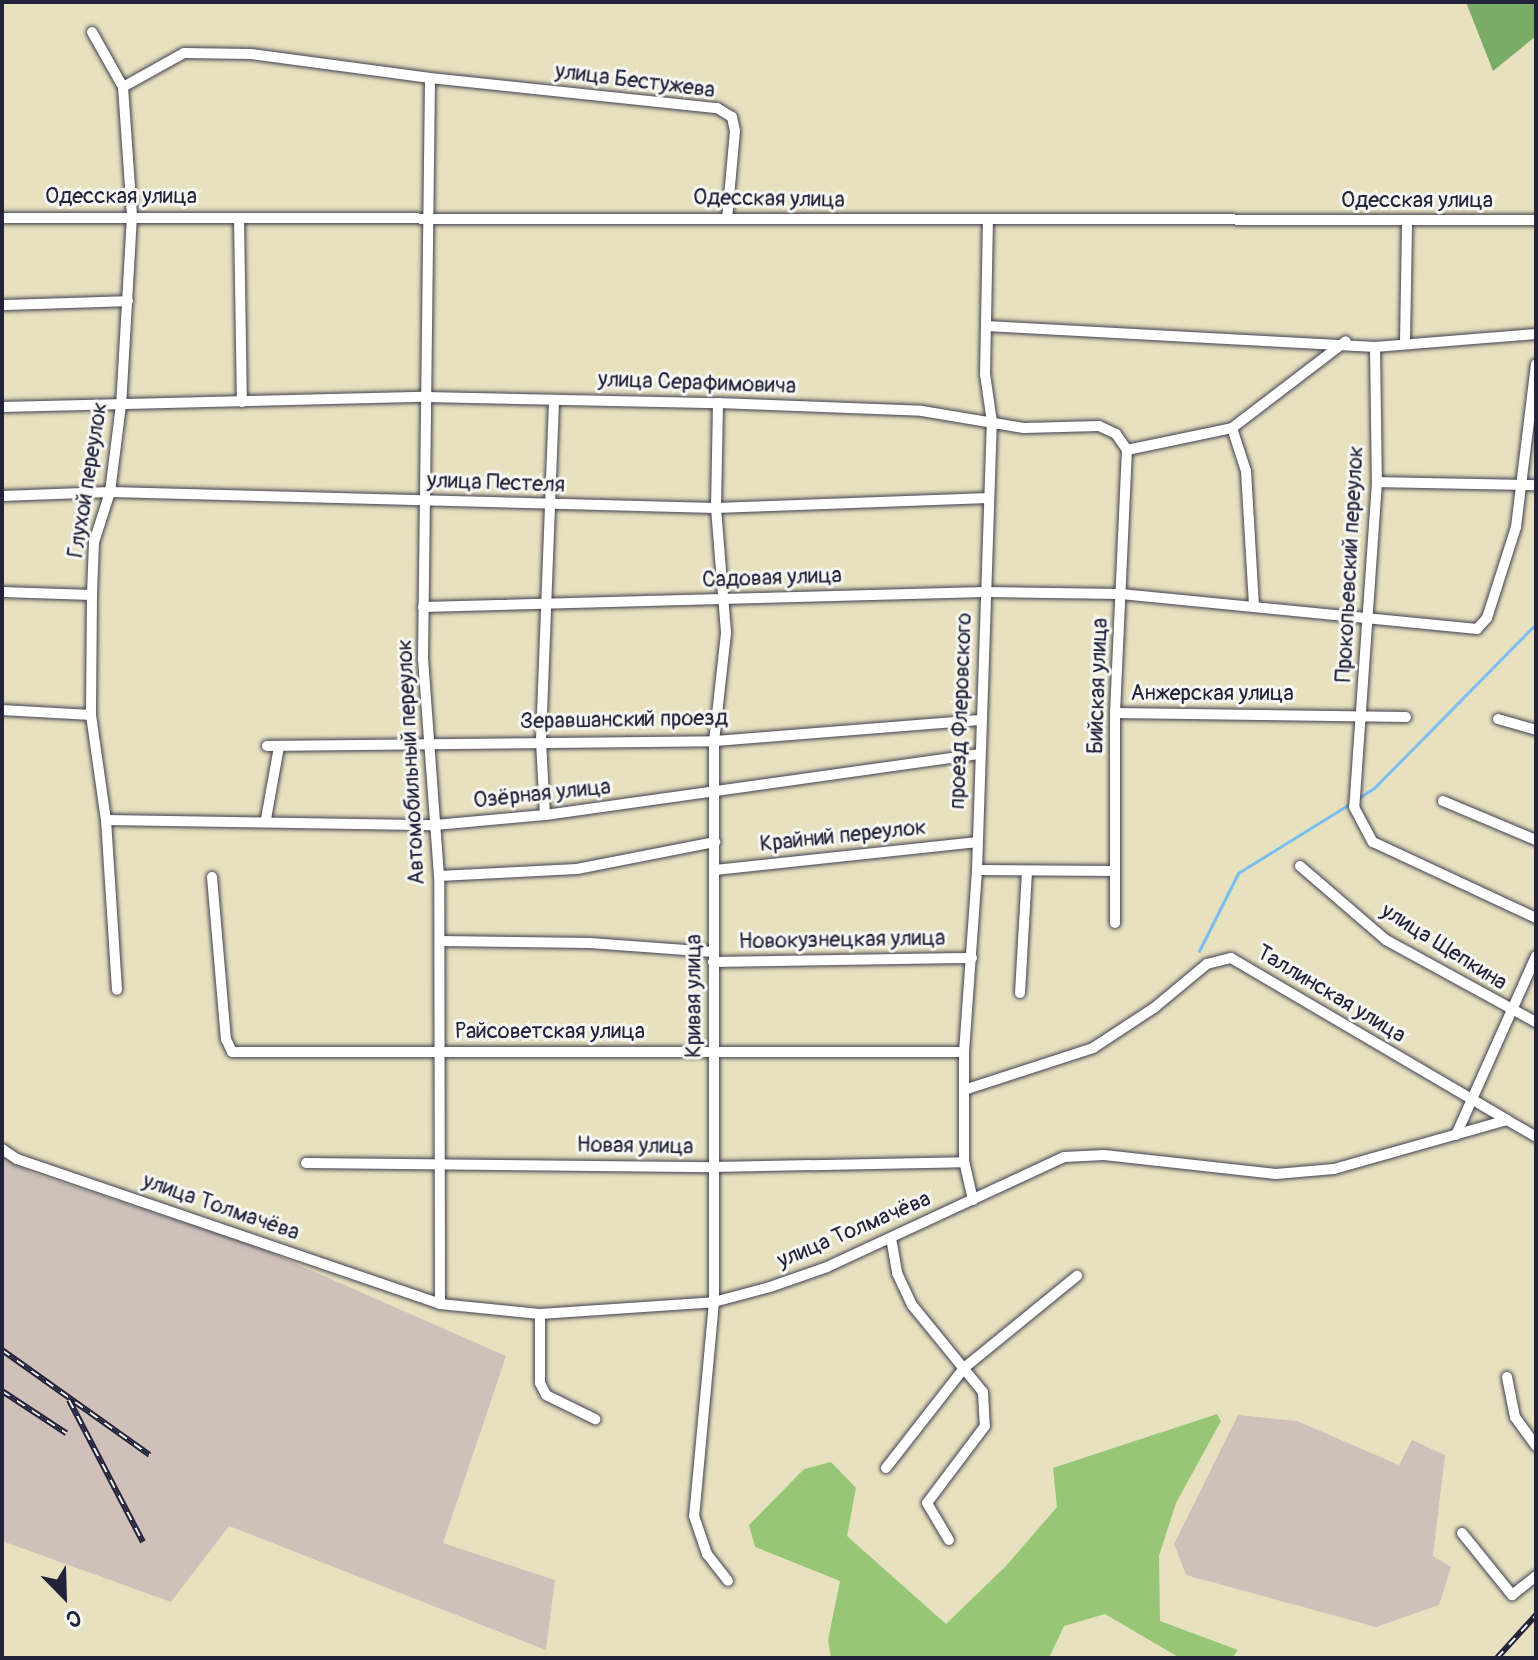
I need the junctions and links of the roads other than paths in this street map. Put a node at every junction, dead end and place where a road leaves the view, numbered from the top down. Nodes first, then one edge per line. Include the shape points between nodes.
1 (92, 32) dead end
2 (430, 78) junction
3 (123, 87) junction
4 (132, 216) junction
5 (431, 217) junction
6 (2, 218) edge
7 (239, 218) junction
8 (727, 219) junction
9 (1536, 220) edge
10 (1407, 221) junction
11 (988, 222) junction
12 (128, 301) junction
13 (2, 305) edge
14 (986, 326) junction
15 (1536, 334) edge
16 (1346, 341) junction
17 (1405, 341) junction
18 (1375, 347) junction
19 (1536, 364) edge
20 (424, 397) junction
21 (554, 400) junction
22 (242, 402) junction
23 (718, 403) junction
24 (121, 405) junction
25 (2, 407) edge
26 (992, 422) junction
27 (1232, 428) junction
28 (1127, 450) junction
29 (1377, 482) junction
30 (1523, 485) junction
31 (1536, 485) edge
32 (110, 492) junction
33 (2, 496) edge
34 (989, 498) junction
35 (422, 500) junction
36 (553, 506) junction
37 (716, 508) junction
38 (2, 592) edge
39 (985, 592) junction
40 (1121, 594) junction
41 (92, 595) junction
42 (722, 599) junction
43 (547, 606) junction
44 (423, 607) junction
45 (1254, 607) junction
46 (1364, 620) junction
47 (2, 710) edge
48 (1115, 713) junction
49 (91, 715) junction
50 (1362, 716) junction
51 (1406, 717) dead end
52 (1498, 719) dead end
53 (981, 720) junction
54 (1536, 730) edge
55 (541, 740) junction
56 (714, 741) junction
57 (429, 745) junction
58 (267, 746) dead end
59 (279, 747) junction
60 (979, 754) junction
61 (716, 792) junction
62 (1443, 801) dead end
63 (545, 815) junction
64 (266, 819) junction
65 (106, 820) junction
66 (435, 825) junction
67 (1536, 840) edge
68 (715, 842) junction
69 (976, 842) junction
70 (1300, 866) dead end
71 (715, 870) junction
72 (977, 870) junction
73 (1115, 871) junction
74 (1027, 872) junction
75 (439, 876) junction
76 (212, 877) dead end
77 (1536, 918) edge
78 (1115, 923) dead end
79 (440, 941) junction
80 (1536, 956) edge
81 (713, 957) junction
82 (972, 958) junction
83 (117, 990) dead end
84 (1020, 993) dead end
85 (1511, 1012) junction
86 (1536, 1022) edge
87 (442, 1052) junction
88 (964, 1052) junction
89 (713, 1053) junction
90 (964, 1090) junction
91 (1469, 1098) junction
92 (1507, 1120) junction
93 (1456, 1135) junction
94 (1536, 1137) edge
95 (2, 1149) edge
96 (964, 1162) junction
97 (306, 1163) dead end
98 (440, 1164) junction
99 (714, 1167) junction
100 (973, 1200) junction
101 (891, 1238) junction
102 (1077, 1276) dead end
103 (714, 1302) junction
104 (440, 1304) junction
105 (540, 1314) junction
106 (964, 1368) junction
107 (1507, 1377) dead end
108 (595, 1419) dead end
109 (1536, 1446) edge
110 (886, 1468) dead end
111 (1462, 1533) dead end
112 (949, 1540) dead end
113 (1536, 1576) edge
114 (728, 1581) dead end

1 - 3 street, Глухой переулок
2 - 3 street, улица Бестужева via 251,54 184,53
2 - 5 street
2 - 8 street, улица Бестужева via 717,108 732,117 735,131
3 - 4 street, Глухой переулок
4 - 6 street, Одесская улица
4 - 7 street, Одесская улица
4 - 12 street, Глухой переулок
5 - 7 street, Одесская улица
5 - 8 street, Одесская улица
5 - 20 street, Автомобильный переулок
7 - 22 street
8 - 11 street, Одесская улица
9 - 10 street, Одесская улица
10 - 11 street, Одесская улица
10 - 17 street
11 - 14 street, проезд Флеровского
12 - 13 street
12 - 24 street, Глухой переулок
14 - 16 street
14 - 26 street, проезд Флеровского
15 - 17 street
16 - 18 street
16 - 27 street
17 - 18 street
18 - 29 street, Прокопьевский переулок
19 - 30 street
20 - 21 street, улица Серафимовича
20 - 22 street, улица Серафимовича
20 - 35 street, Автомобильный переулок
21 - 23 street, улица Серафимовича
21 - 36 street
22 - 24 street, улица Серафимовича
23 - 26 street, улица Серафимовича via 922,411
23 - 37 street, Кривая улица
24 - 25 street, улица Серафимовича
24 - 32 street, Глухой переулок
26 - 28 street, улица Серафимовича via 1024,428 1099,426 1116,434
26 - 34 street, проезд Флеровского
27 - 28 street
27 - 45 street via 1246,471
28 - 40 street, Бийская улица
29 - 30 street
29 - 46 street, Прокопьевский переулок
30 - 31 street
30 - 46 street, Садовая улица via 1487,618 1477,629
32 - 33 street, улица Пестеля
32 - 35 street, улица Пестеля
32 - 41 street, Глухой переулок via 94,542
34 - 37 street, улица Пестеля
34 - 39 street, проезд Флеровского
35 - 36 street, улица Пестеля
35 - 44 street, Автомобильный переулок
36 - 37 street, улица Пестеля
36 - 43 street
37 - 42 street, Кривая улица
38 - 41 street
39 - 40 street, Садовая улица
39 - 42 street, Садовая улица
39 - 53 street, проезд Флеровского
40 - 45 street, Садовая улица
40 - 48 street, Бийская улица
41 - 49 street, Глухой переулок
42 - 43 street, Садовая улица
42 - 56 street, Кривая улица via 724,671
43 - 44 street, Садовая улица
43 - 55 street
44 - 57 street, Автомобильный переулок
45 - 46 street, Садовая улица
46 - 50 street, Прокопьевский переулок
47 - 49 street
48 - 50 street, Анжерская улица
48 - 73 street, Бийская улица
49 - 65 street, Глухой переулок
50 - 51 street, Анжерская улица
50 - 77 street, Прокопьевский переулок via 1353,804 1373,842
52 - 54 street
53 - 56 street, Зеравшанский проезд
53 - 60 street, проезд Флеровского
55 - 56 street, Зеравшанский проезд
55 - 57 street, Зеравшанский проезд
55 - 63 street
56 - 61 street, Кривая улица
57 - 59 street, Зеравшанский проезд
57 - 66 street, Автомобильный переулок
58 - 59 street, Зеравшанский проезд
59 - 64 street
60 - 61 street, Озёрная улица
60 - 69 street, проезд Флеровского
61 - 63 street, Озёрная улица
61 - 68 street, Кривая улица
62 - 67 street
63 - 66 street, Озёрная улица
64 - 65 street, Озёрная улица
64 - 66 street, Озёрная улица
65 - 83 street, Глухой переулок
66 - 75 street, Автомобильный переулок
68 - 71 street, Кривая улица
68 - 75 street via 577,869
69 - 71 street, Крайний переулок
69 - 72 street, проезд Флеровского
70 - 85 street, улица Щепкина via 1386,940
71 - 81 street, Кривая улица
72 - 74 street
72 - 82 street, проезд Флеровского
73 - 74 street
73 - 78 street, Бийская улица
74 - 84 street
75 - 79 street, Автомобильный переулок
76 - 87 street, Райсоветская улица via 226,1039 232,1052
79 - 81 street, Новокузнецкая улица via 590,943
79 - 87 street, Автомобильный переулок
80 - 85 street
81 - 82 street, Новокузнецкая улица
81 - 89 street, Кривая улица
82 - 88 street, проезд Флеровского
85 - 86 street, улица Щепкина
85 - 91 street
87 - 89 street, Райсоветская улица
87 - 98 street, Автомобильный переулок
88 - 89 street, Райсоветская улица
88 - 90 street, проезд Флеровского
89 - 99 street, Кривая улица
90 - 91 street, Таллинская улица via 1093,1048 1207,964 1231,958
90 - 96 street, проезд Флеровского
91 - 92 street, Таллинская улица
91 - 93 street
92 - 93 street, улица Толмачёва
92 - 94 street
93 - 100 street, улица Толмачёва via 1334,1169 1276,1174 1104,1155 1064,1157
95 - 104 street, улица Толмачёва via 17,1159
96 - 99 street, Новая улица
96 - 100 street, проезд Флеровского
97 - 98 street, Новая улица
98 - 99 street, Новая улица
98 - 104 street, Автомобильный переулок
99 - 103 street, Кривая улица
100 - 101 street, улица Толмачёва
101 - 103 street, улица Толмачёва via 827,1267
101 - 106 street via 903,1290
102 - 106 street
103 - 105 street, улица Толмачёва
103 - 114 street, Кривая улица via 694,1516 707,1554
104 - 105 street, улица Толмачёва
105 - 108 street via 540,1383 546,1395
106 - 110 street
106 - 112 street via 983,1392 986,1418 927,1503
107 - 109 street via 1515,1417
111 - 113 street via 1512,1595

